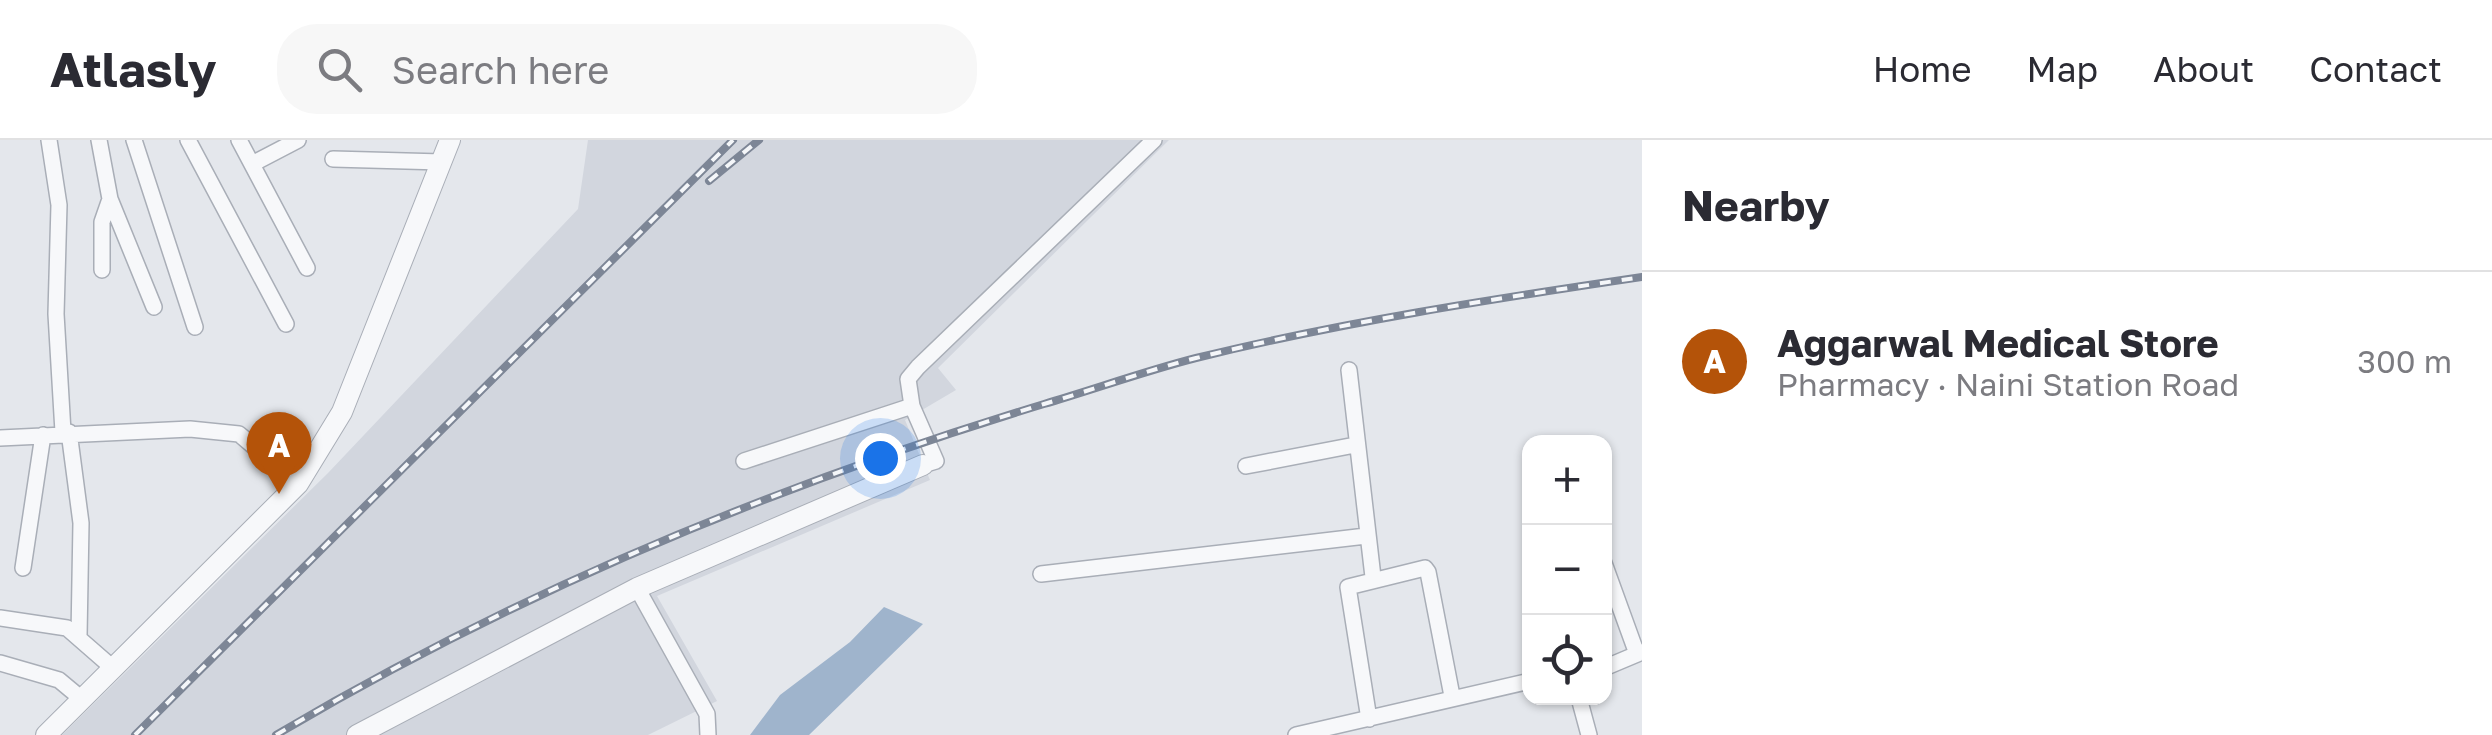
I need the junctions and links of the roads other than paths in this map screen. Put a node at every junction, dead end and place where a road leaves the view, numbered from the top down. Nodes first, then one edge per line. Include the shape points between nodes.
1 (48, 140) edge
2 (99, 140) edge
3 (134, 140) edge
4 (188, 140) edge
5 (239, 140) edge
6 (298, 140) edge
7 (450, 140) edge
8 (1154, 140) edge
9 (333, 159) dead end
10 (442, 162) junction
11 (252, 164) junction
12 (110, 199) junction
13 (306, 268) dead end
14 (102, 270) dead end
15 (154, 307) dead end
16 (286, 324) dead end
17 (195, 327) dead end
18 (1349, 370) dead end
19 (912, 406) junction
20 (66, 432) junction
21 (43, 435) junction
22 (0, 438) edge
23 (1355, 445) junction
24 (744, 460) dead end
25 (924, 465) joint
26 (1246, 466) dead end
27 (298, 484) junction
28 (1366, 536) junction
29 (24, 568) dead end
30 (1040, 574) dead end
31 (1374, 577) junction
32 (1612, 583) edge
33 (636, 588) junction
34 (0, 618) edge
35 (79, 636) junction
36 (1640, 653) edge
37 (0, 663) edge
38 (1612, 665) edge
39 (114, 669) junction
40 (1522, 683) edge
41 (1452, 696) junction
42 (83, 700) junction
43 (1581, 705) edge
44 (1369, 719) junction
45 (46, 735) edge
46 (357, 735) edge
47 (708, 735) edge
48 (1296, 735) edge
49 (1589, 735) edge

1 - 20 street via 59,205 56,314
2 - 12 street
3 - 17 street
4 - 16 street
5 - 11 street
6 - 11 street
7 - 10 street
8 - 19 street via 918,367 908,379
9 - 10 street
10 - 27 street via 342,412
11 - 13 street
12 - 14 street via 102,222
12 - 15 street
18 - 23 street
19 - 24 street
19 - 25 street via 936,461
20 - 21 street
20 - 27 street via 239,434
20 - 35 street via 81,523
21 - 22 street
21 - 29 street
23 - 26 street
23 - 28 street
25 - 33 street
27 - 39 street
28 - 30 street
28 - 31 street
31 - 41 street via 1428,572
31 - 44 street via 1348,587
32 - 36 street
33 - 46 street
33 - 47 street via 707,714
34 - 35 street via 67,628
35 - 39 street
36 - 38 street
37 - 42 street via 58,680
39 - 42 street
40 - 41 street
41 - 44 street
42 - 45 street
43 - 49 street
44 - 48 street

